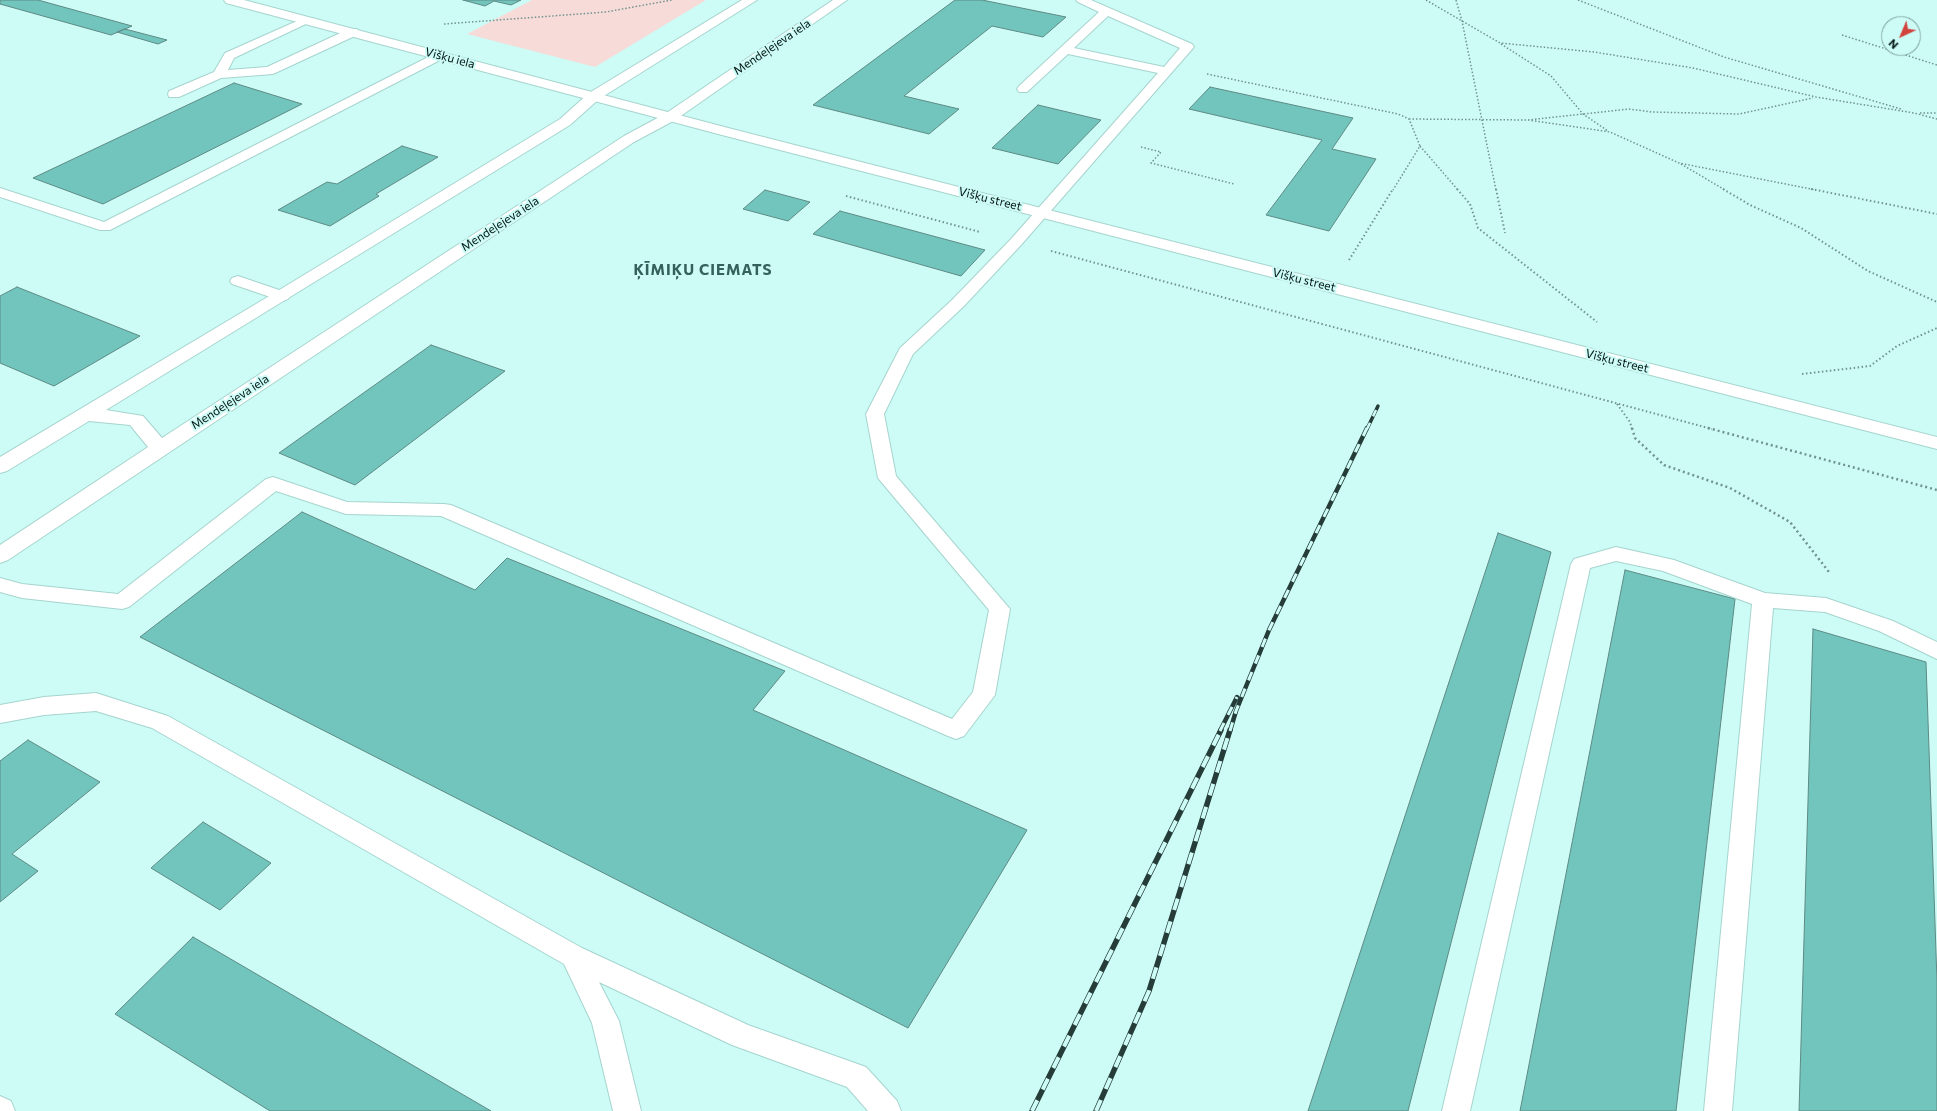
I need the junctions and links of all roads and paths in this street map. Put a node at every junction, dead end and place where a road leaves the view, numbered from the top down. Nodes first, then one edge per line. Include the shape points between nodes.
1 (230, 0) edge
2 (672, 0) edge
3 (751, 0) edge
4 (841, 0) edge
5 (1082, 0) edge
6 (1426, 0) edge
7 (1456, 0) edge
8 (1578, 0) edge
9 (1107, 11) junction
10 (306, 20) junction
11 (1462, 21) junction
12 (440, 24) dead end
13 (352, 32) junction
14 (1842, 35) dead end
15 (1500, 43) junction
16 (1065, 50) junction
17 (440, 55) junction
18 (1937, 66) edge
19 (1168, 69) junction
20 (219, 74) junction
21 (1023, 89) dead end
22 (174, 94) dead end
23 (594, 96) junction
24 (1816, 97) junction
25 (1914, 113) junction
26 (1937, 113) edge
27 (1583, 114) junction
28 (670, 117) junction
29 (1410, 119) junction
30 (1482, 119) junction
31 (1528, 120) junction
32 (1937, 120) edge
33 (1610, 132) junction
34 (1107, 138) junction
35 (1420, 146) junction
36 (1679, 163) junction
37 (1234, 184) dead end
38 (0, 192) edge
39 (840, 195) dead end
40 (1042, 212) junction
41 (1937, 214) edge
42 (1505, 233) dead end
43 (1016, 242) junction
44 (1349, 261) dead end
45 (238, 281) dead end
46 (282, 296) junction
47 (1937, 302) edge
48 (1599, 323) dead end
49 (1937, 328) edge
50 (1800, 374) dead end
51 (1617, 404) junction
52 (84, 414) junction
53 (1937, 444) edge
54 (160, 448) junction
55 (0, 466) edge
56 (1937, 490) edge
57 (0, 555) edge
58 (1833, 576) dead end
59 (0, 585) edge
60 (1763, 600) junction
61 (1937, 651) edge
62 (0, 714) edge
63 (573, 956) junction
64 (627, 1111) edge
65 (887, 1111) edge
66 (1456, 1111) edge
67 (1718, 1111) edge

1 - 10 street, Višķu iela
2 - 12 path via 606,12
3 - 23 street
4 - 28 street, Mendeļejeva iela
5 - 9 lane
6 - 11 path
7 - 11 path
8 - 25 path via 1724,58
9 - 16 lane
9 - 19 lane via 1188,47
10 - 13 street, Višķu iela
10 - 20 lane via 228,56
11 - 15 path
11 - 30 path
13 - 17 street, Višķu iela
13 - 20 lane via 268,71
14 - 18 path
15 - 24 path via 1594,52 1693,68
15 - 27 path via 1551,76
16 - 19 lane
16 - 21 lane
17 - 23 street, Višķu iela
17 - 38 lane via 105,227
19 - 29 path via 1398,114
19 - 34 lane
20 - 22 lane
23 - 28 street, Višķu iela
23 - 46 street via 565,122
24 - 25 path
24 - 27 path via 1740,114 1629,109
25 - 26 path
25 - 32 path
27 - 31 path
27 - 33 path
28 - 40 street, Višķu street
28 - 54 street, Mendeļejeva iela via 629,139
29 - 30 path
29 - 35 path
30 - 31 path
30 - 42 path
31 - 33 path
33 - 36 path
34 - 37 path via 1161,152 1151,163
34 - 40 lane
35 - 44 path
35 - 48 path via 1470,204 1478,228
36 - 41 path
36 - 47 path via 1750,205 1800,228 1868,271
39 - 43 path
40 - 43 lane
40 - 53 street, Višķu street
43 - 51 path
43 - 59 lane via 958,303 906,352 875,414 887,478 1000,609 984,695 956,730 444,510 346,508 274,483 122,602 22,591
45 - 46 lane
46 - 52 street
49 - 50 path via 1897,346 1870,366
51 - 56 path
51 - 58 path via 1630,422 1635,438 1664,465 1730,488 1790,522
52 - 54 street via 136,420
52 - 55 street
54 - 57 street, Mendeļejeva iela
60 - 61 lane via 1826,605 1886,626
60 - 66 lane via 1666,565 1616,554 1581,564
60 - 67 lane
62 - 63 lane via 44,706 96,702 160,722
63 - 64 lane via 605,1021
63 - 65 lane via 742,1036 856,1077

